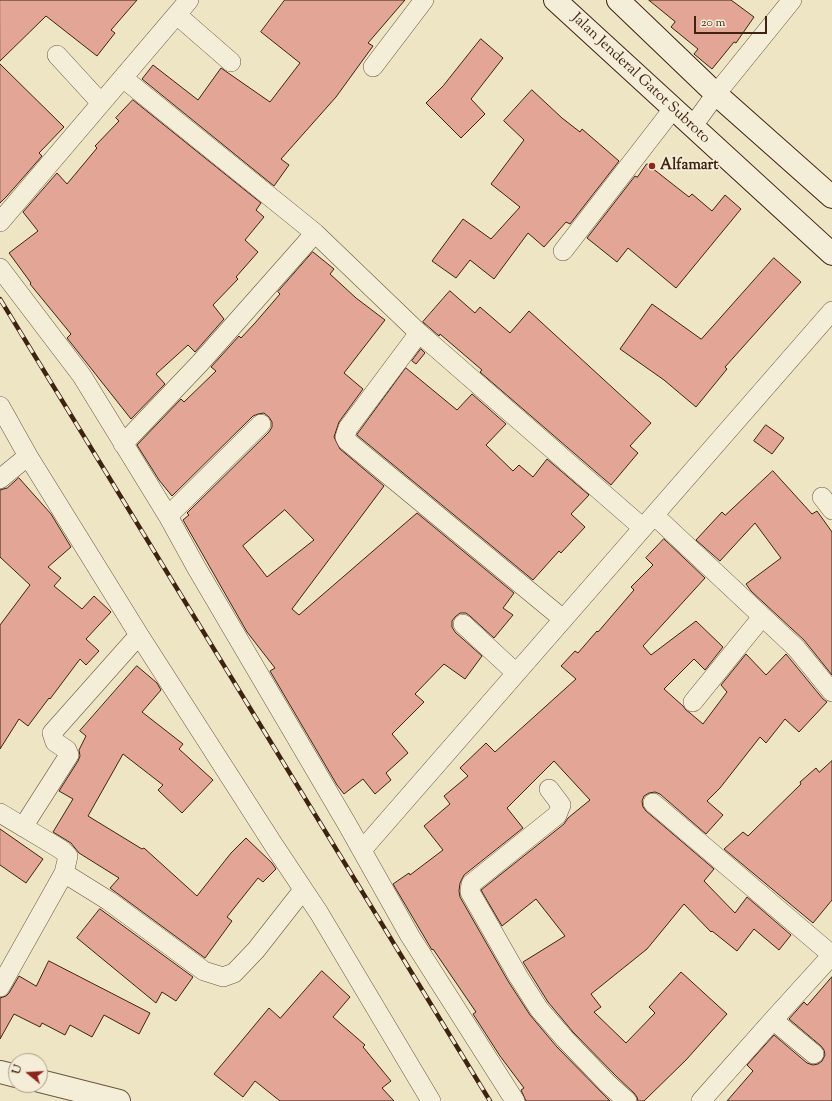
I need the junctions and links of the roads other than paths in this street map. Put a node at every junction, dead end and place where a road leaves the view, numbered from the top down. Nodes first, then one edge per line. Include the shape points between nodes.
1 (189, 0) edge
2 (424, 0) edge
3 (555, 0) edge
4 (618, 0) edge
5 (792, 0) edge
6 (177, 14) junction
7 (57, 55) dead end
8 (231, 62) dead end
9 (373, 67) dead end
10 (122, 78) junction
11 (716, 94) junction
12 (101, 103) junction
13 (673, 109) junction
14 (692, 127) junction
15 (832, 197) edge
16 (0, 222) edge
17 (315, 233) junction
18 (563, 251) dead end
19 (832, 254) edge
20 (0, 268) edge
21 (832, 311) edge
22 (419, 333) junction
23 (0, 406) edge
24 (262, 424) dead end
25 (123, 444) junction
26 (28, 456) junction
27 (0, 478) edge
28 (168, 516) junction
29 (648, 521) junction
30 (762, 617) junction
31 (563, 619) junction
32 (463, 624) dead end
33 (140, 635) junction
34 (516, 673) junction
35 (832, 692) edge
36 (693, 702) dead end
37 (549, 789) dead end
38 (653, 803) dead end
39 (0, 813) edge
40 (23, 827) junction
41 (362, 850) junction
42 (64, 873) junction
43 (304, 890) junction
44 (0, 987) edge
45 (773, 1020) junction
46 (814, 1054) dead end
47 (48, 1083) edge
48 (119, 1101) edge
49 (431, 1101) edge
50 (515, 1101) edge
51 (627, 1101) edge
52 (701, 1101) edge

1 - 6 street
2 - 9 street
3 - 13 main road, Jalan Jenderal Gatot Subroto
4 - 11 main road
5 - 11 street
6 - 8 street
6 - 10 street
7 - 12 street
10 - 12 street
10 - 17 street
11 - 14 street
11 - 15 main road
12 - 16 street
13 - 14 main road, Jalan Jenderal Gatot Subroto
13 - 18 street
14 - 19 main road, Jalan Jenderal Gatot Subroto
17 - 22 street
17 - 25 street via 200,363
20 - 25 street via 82,376
21 - 29 street
22 - 29 street
22 - 31 street via 348,428 347,441
23 - 26 street
24 - 28 street
25 - 28 street
26 - 27 street
26 - 33 street
28 - 41 street
29 - 30 street
29 - 31 street
30 - 35 street via 796,648
30 - 36 street
31 - 34 street
32 - 34 street
33 - 40 street via 52,734 55,742 67,750 69,756
33 - 43 street
34 - 41 street
37 - 51 street via 561,805 557,815 472,884 470,892 539,1009 575,1050
38 - 45 street via 832,955
39 - 40 street
40 - 42 street via 68,856
41 - 50 street via 410,936
42 - 43 street via 109,901 204,971 223,977 234,973 256,950
42 - 44 street
43 - 49 street
45 - 46 street
45 - 52 street
47 - 48 main road

